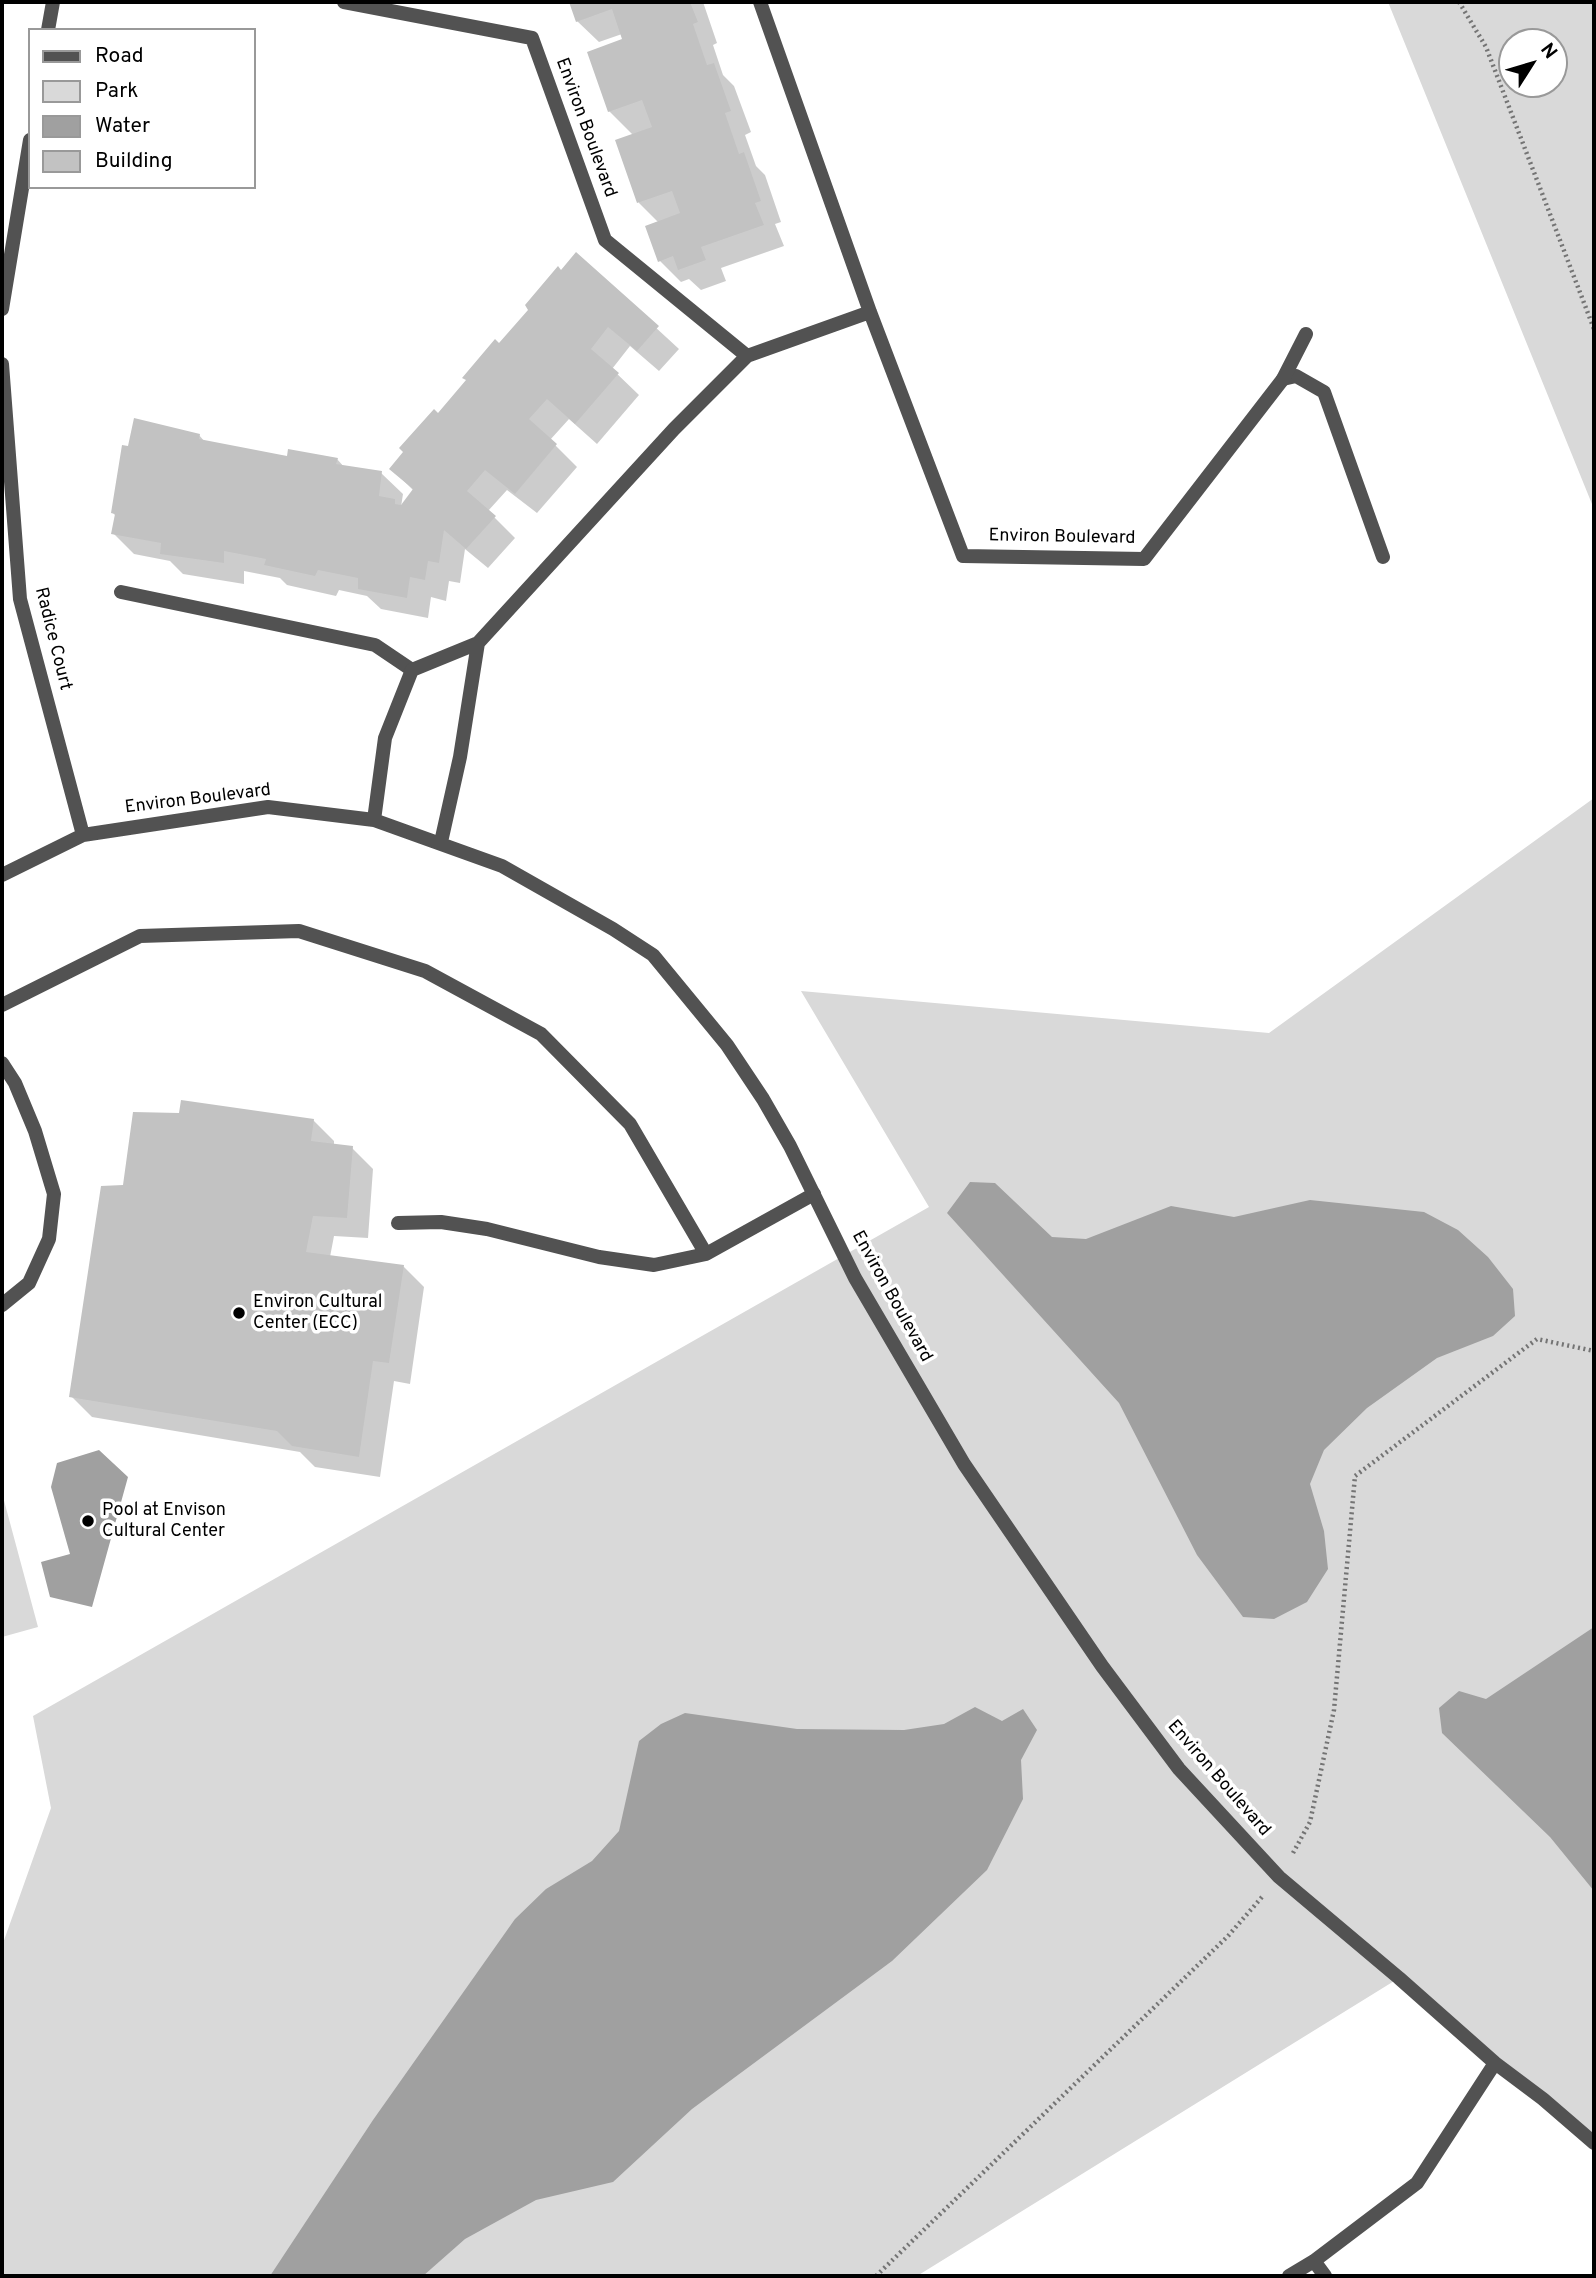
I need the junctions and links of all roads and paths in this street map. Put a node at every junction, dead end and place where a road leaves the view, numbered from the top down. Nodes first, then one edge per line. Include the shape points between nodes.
1 (53, 2) edge
2 (344, 2) edge
3 (760, 2) edge
4 (1459, 2) edge
5 (48, 28) edge
6 (28, 152) edge
7 (2, 309) edge
8 (870, 312) junction
9 (1594, 330) edge
10 (1306, 334) dead end
11 (747, 356) junction
12 (2, 364) edge
13 (1283, 379) junction
14 (1383, 557) dead end
15 (121, 592) dead end
16 (478, 643) junction
17 (412, 670) junction
18 (374, 820) junction
19 (83, 835) junction
20 (441, 842) junction
21 (2, 876) edge
22 (2, 1005) edge
23 (2, 1063) edge
24 (814, 1194) junction
25 (398, 1223) dead end
26 (706, 1254) junction
27 (2, 1305) edge
28 (1594, 1351) edge
29 (1279, 1877) junction
30 (1495, 2063) junction
31 (1593, 2144) edge
32 (1314, 2261) junction
33 (876, 2276) edge
34 (1289, 2276) edge
35 (1325, 2276) edge

1 - 5 street
2 - 11 street, Environ Boulevard via 532,38 605,240
3 - 8 street, Environ Boulevard
4 - 9 path via 1486,47
6 - 7 street
8 - 11 street
8 - 13 street, Environ Boulevard via 963,556 1144,559
10 - 13 street, Environ Boulevard
11 - 16 street
12 - 19 street, Radice Court via 20,599
13 - 14 street via 1296,376 1324,392
15 - 17 street via 375,645
16 - 17 street
16 - 20 street
17 - 18 street via 385,738
18 - 19 street, Environ Boulevard via 268,807
18 - 20 street, Environ Boulevard
19 - 21 street, Environ Boulevard
20 - 24 street, Environ Boulevard via 502,866 653,955 727,1045 763,1099
22 - 26 street via 140,936 299,931 425,971 550,1043 630,1124
23 - 27 street via 35,1132 54,1194 49,1239 29,1283
24 - 26 street
24 - 29 street, Environ Boulevard via 855,1278 964,1464 1102,1666 1179,1769
25 - 26 street via 441,1222 487,1229 599,1257 654,1265
28 - 29 path via 1537,1339 1355,1476 1334,1710 1310,1822
29 - 30 street, Environ Boulevard
29 - 33 path via 1228,1936
30 - 31 street, Environ Boulevard
30 - 32 street via 1417,2183
32 - 34 street
32 - 35 street

